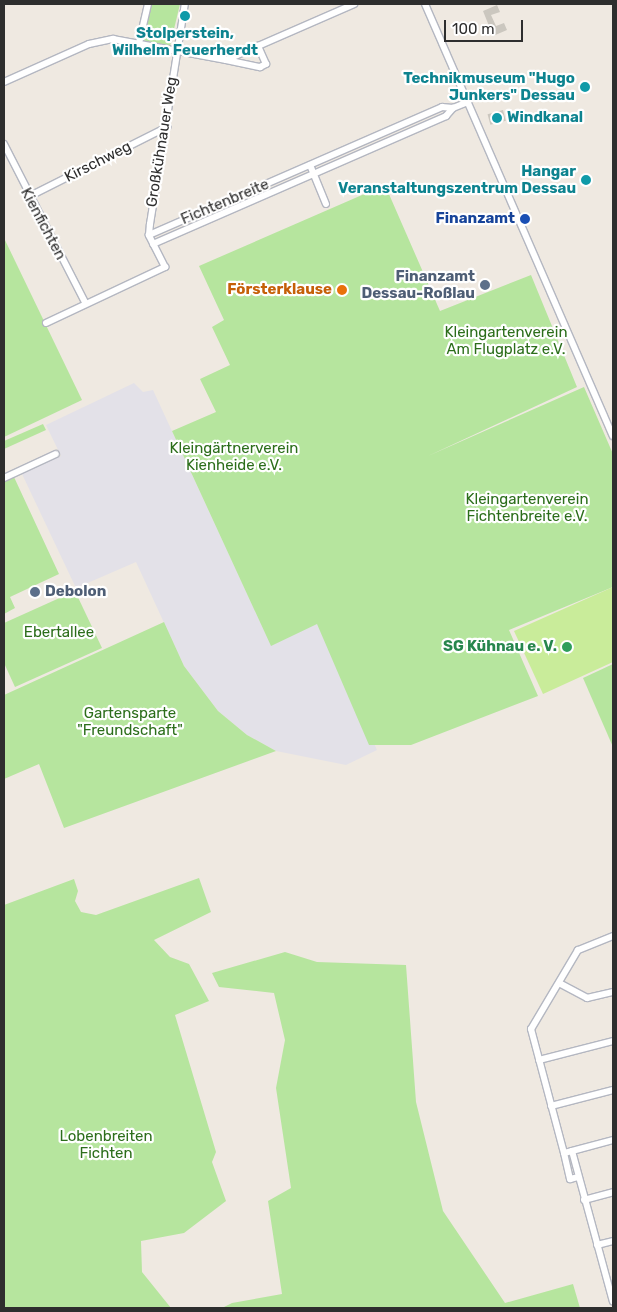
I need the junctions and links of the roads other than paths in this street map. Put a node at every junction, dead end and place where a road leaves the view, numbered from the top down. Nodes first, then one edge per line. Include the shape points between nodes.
1 (148, 4) edge
2 (185, 4) edge
3 (354, 4) edge
4 (425, 4) edge
5 (139, 42) junction
6 (258, 46) junction
7 (175, 50) junction
8 (226, 60) junction
9 (4, 82) edge
10 (468, 102) junction
11 (453, 108) junction
12 (168, 127) junction
13 (4, 144) edge
14 (310, 165) junction
15 (314, 175) junction
16 (28, 197) junction
17 (326, 204) dead end
18 (149, 235) junction
19 (153, 244) junction
20 (85, 302) junction
21 (46, 324) dead end
22 (613, 436) edge
23 (56, 454) dead end
24 (4, 478) edge
25 (613, 936) edge
26 (559, 983) junction
27 (613, 992) edge
28 (613, 1042) edge
29 (539, 1060) junction
30 (613, 1090) edge
31 (551, 1106) junction
32 (613, 1140) edge
33 (572, 1152) junction
34 (564, 1153) junction
35 (578, 1176) junction
36 (613, 1192) edge
37 (584, 1200) junction
38 (613, 1241) edge
39 (597, 1245) junction
40 (613, 1302) edge

1 - 5 street
2 - 7 street, Großkühnauer Weg
3 - 6 street
4 - 10 street
5 - 7 street
5 - 9 street via 113,39 89,44
6 - 8 street
6 - 8 street via 266,64 260,67
7 - 8 street
7 - 12 street, Großkühnauer Weg
10 - 11 street, Fichtenbreite
10 - 22 street
11 - 14 street, Fichtenbreite via 442,107
11 - 15 street, Fichtenbreite via 446,116
12 - 16 street, Kirschweg
12 - 18 street, Großkühnauer Weg
13 - 16 street, Kienfichten
14 - 15 street
14 - 18 street, Fichtenbreite
15 - 17 street
15 - 19 street, Fichtenbreite
16 - 20 street, Kienfichten
18 - 19 street
19 - 20 street via 164,267
20 - 21 street
23 - 24 street
25 - 26 street via 578,950
26 - 27 street via 587,998
26 - 29 street via 532,1026
28 - 29 street
29 - 31 street
30 - 31 street
31 - 34 street
32 - 33 street
33 - 34 street
33 - 35 street
34 - 35 street via 570,1179
35 - 37 street
36 - 37 street
37 - 39 street
38 - 39 street
39 - 40 street

